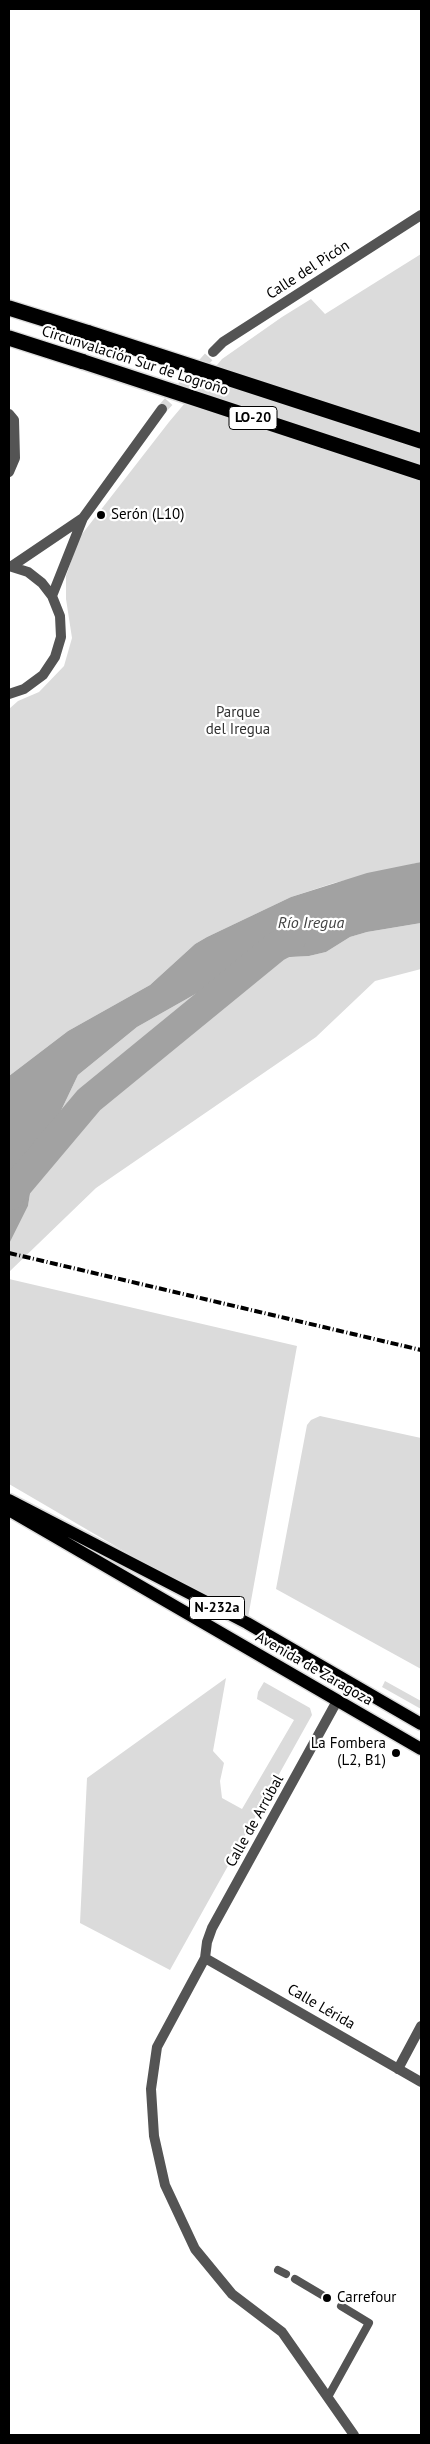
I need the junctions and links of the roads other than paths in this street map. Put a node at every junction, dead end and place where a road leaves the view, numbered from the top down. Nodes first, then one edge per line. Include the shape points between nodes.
1 (421, 215) edge
2 (9, 308) edge
3 (9, 338) edge
4 (213, 352) tunnel mouth
5 (162, 409) tunnel mouth
6 (9, 414) edge
7 (421, 442) edge
8 (9, 472) edge
9 (421, 473) edge
10 (83, 518) junction
11 (10, 566) edge
12 (52, 596) junction
13 (9, 694) edge
14 (9, 1500) edge
15 (9, 1510) edge
16 (337, 1701) junction
17 (421, 1724) edge
18 (421, 1749) edge
19 (205, 1958) junction
20 (421, 2026) edge
21 (398, 2068) junction
22 (421, 2082) edge
23 (278, 2270) dead end
24 (286, 2274) dead end
25 (295, 2280) dead end
26 (322, 2295) dead end
27 (340, 2306) dead end
28 (328, 2397) junction
29 (354, 2435) edge

1 - 4 street, Calle del Picón via 223,342
2 - 7 highway, Circunvalación Sur de Logroño / LO-20, bridge
3 - 9 highway, Circunvalación Sur de Logroño / LO-20, bridge
5 - 10 street
6 - 8 street via 14,420 14,458
10 - 11 street
10 - 12 street
11 - 12 street via 28,572
12 - 13 street via 60,616 61,637 55,657 43,675 24,689
14 - 17 main road, Avenida de Zaragoza / N-232a via 247,1623
15 - 16 main road, Avenida de Zaragoza / N-232a
16 - 18 main road, Avenida de Zaragoza / N-232a
16 - 19 street, Calle de Arrúbal via 212,1928
19 - 21 street, Calle Lérida
19 - 28 street, Calle de Arrúbal via 157,2046 151,2088 154,2136 165,2185 194,2249 232,2294 282,2332
20 - 21 street
21 - 22 street, Calle Lérida
23 - 24 lane
25 - 26 lane
27 - 28 lane via 369,2323
28 - 29 street, Calle de Arrúbal

